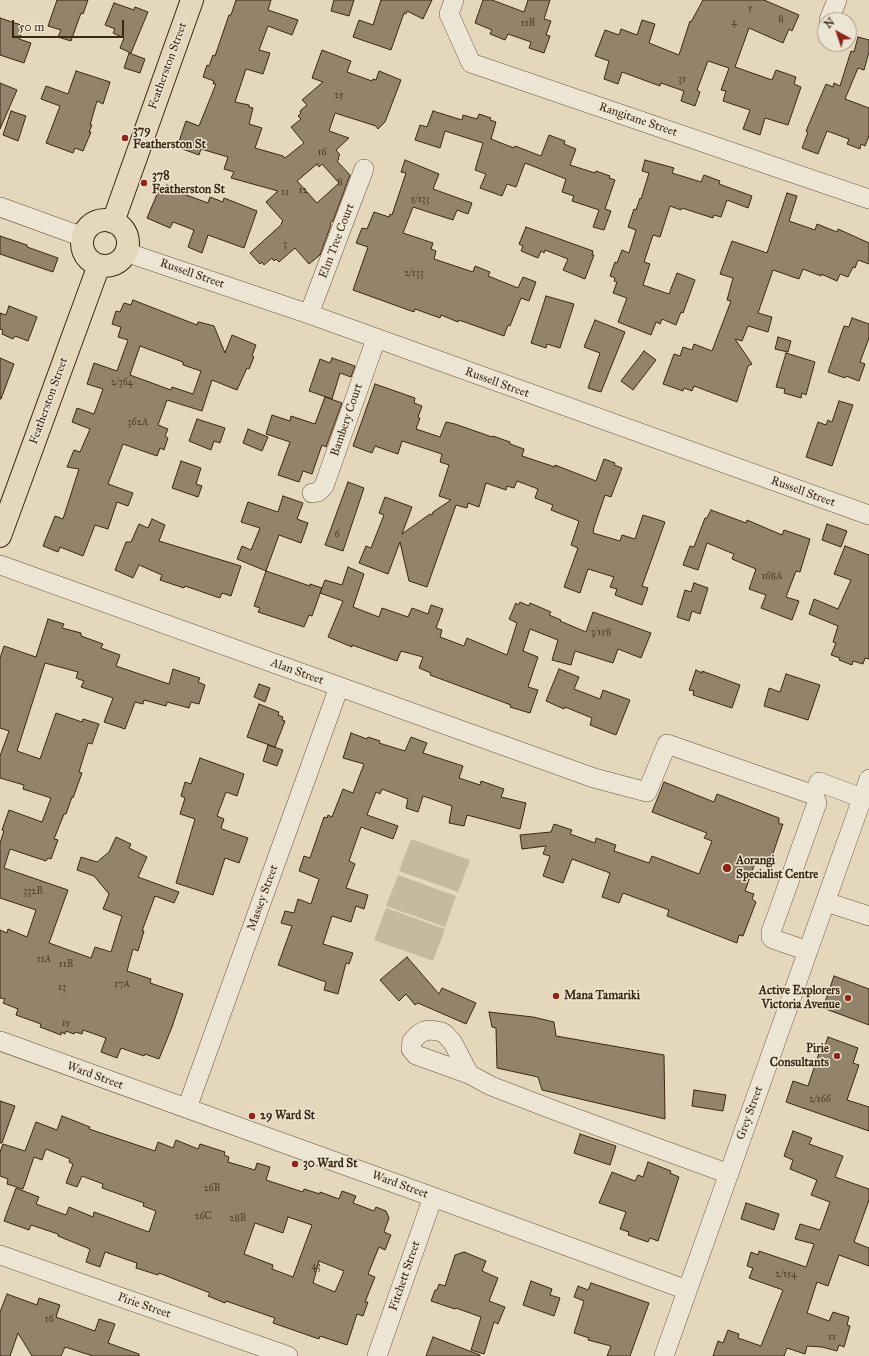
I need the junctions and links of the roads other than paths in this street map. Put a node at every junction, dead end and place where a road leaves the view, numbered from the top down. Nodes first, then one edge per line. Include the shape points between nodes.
1 (192, 0) edge
2 (454, 0) edge
3 (836, 0) edge
4 (832, 12) edge
5 (364, 169) dead end
6 (869, 199) edge
7 (0, 207) edge
8 (113, 222) junction
9 (83, 236) junction
10 (125, 252) junction
11 (99, 265) junction
12 (309, 314) junction
13 (376, 339) junction
14 (312, 493) dead end
15 (869, 515) edge
16 (0, 536) edge
17 (0, 565) edge
18 (339, 687) junction
19 (869, 779) edge
20 (814, 795) junction
21 (862, 798) junction
22 (826, 902) junction
23 (869, 916) edge
24 (808, 952) junction
25 (0, 1041) edge
26 (469, 1074) dead end
27 (187, 1108) junction
28 (728, 1174) junction
29 (433, 1196) junction
30 (0, 1255) edge
31 (687, 1290) junction
32 (253, 1350) edge
33 (288, 1356) edge
34 (377, 1356) edge
35 (664, 1356) edge

1 - 8 main road, Featherston Street
2 - 6 street, Rangitane Street via 449,14 471,63
3 - 4 street
5 - 12 street, Elm Tree Court
7 - 9 street
8 - 9 main road via 107,220 92,224
8 - 10 main road via 125,233
9 - 11 main road via 82,244 87,257
10 - 11 main road via 119,261 106,266
10 - 12 street, Russell Street
11 - 16 main road, Featherston Street
12 - 13 street, Russell Street
13 - 14 street, Bambery Court via 324,486 318,492
13 - 15 street, Russell Street
17 - 18 street, Alan Street
18 - 20 street, Alan Street via 594,778 647,792 667,744
18 - 27 street, Massey Street
19 - 21 street, Grey Street
20 - 21 street via 819,782
20 - 24 street via 817,803 771,932 771,938
21 - 22 street, Grey Street
22 - 23 street
22 - 24 street, Grey Street
24 - 28 street, Grey Street
25 - 27 street, Ward Street
26 - 28 street via 491,1086
27 - 29 street, Ward Street
28 - 31 street, Grey Street
29 - 31 street, Ward Street
29 - 34 street, Fitchett Street
30 - 32 street, Pirie Street
31 - 35 street, Grey Street
32 - 33 street, Pirie Street

